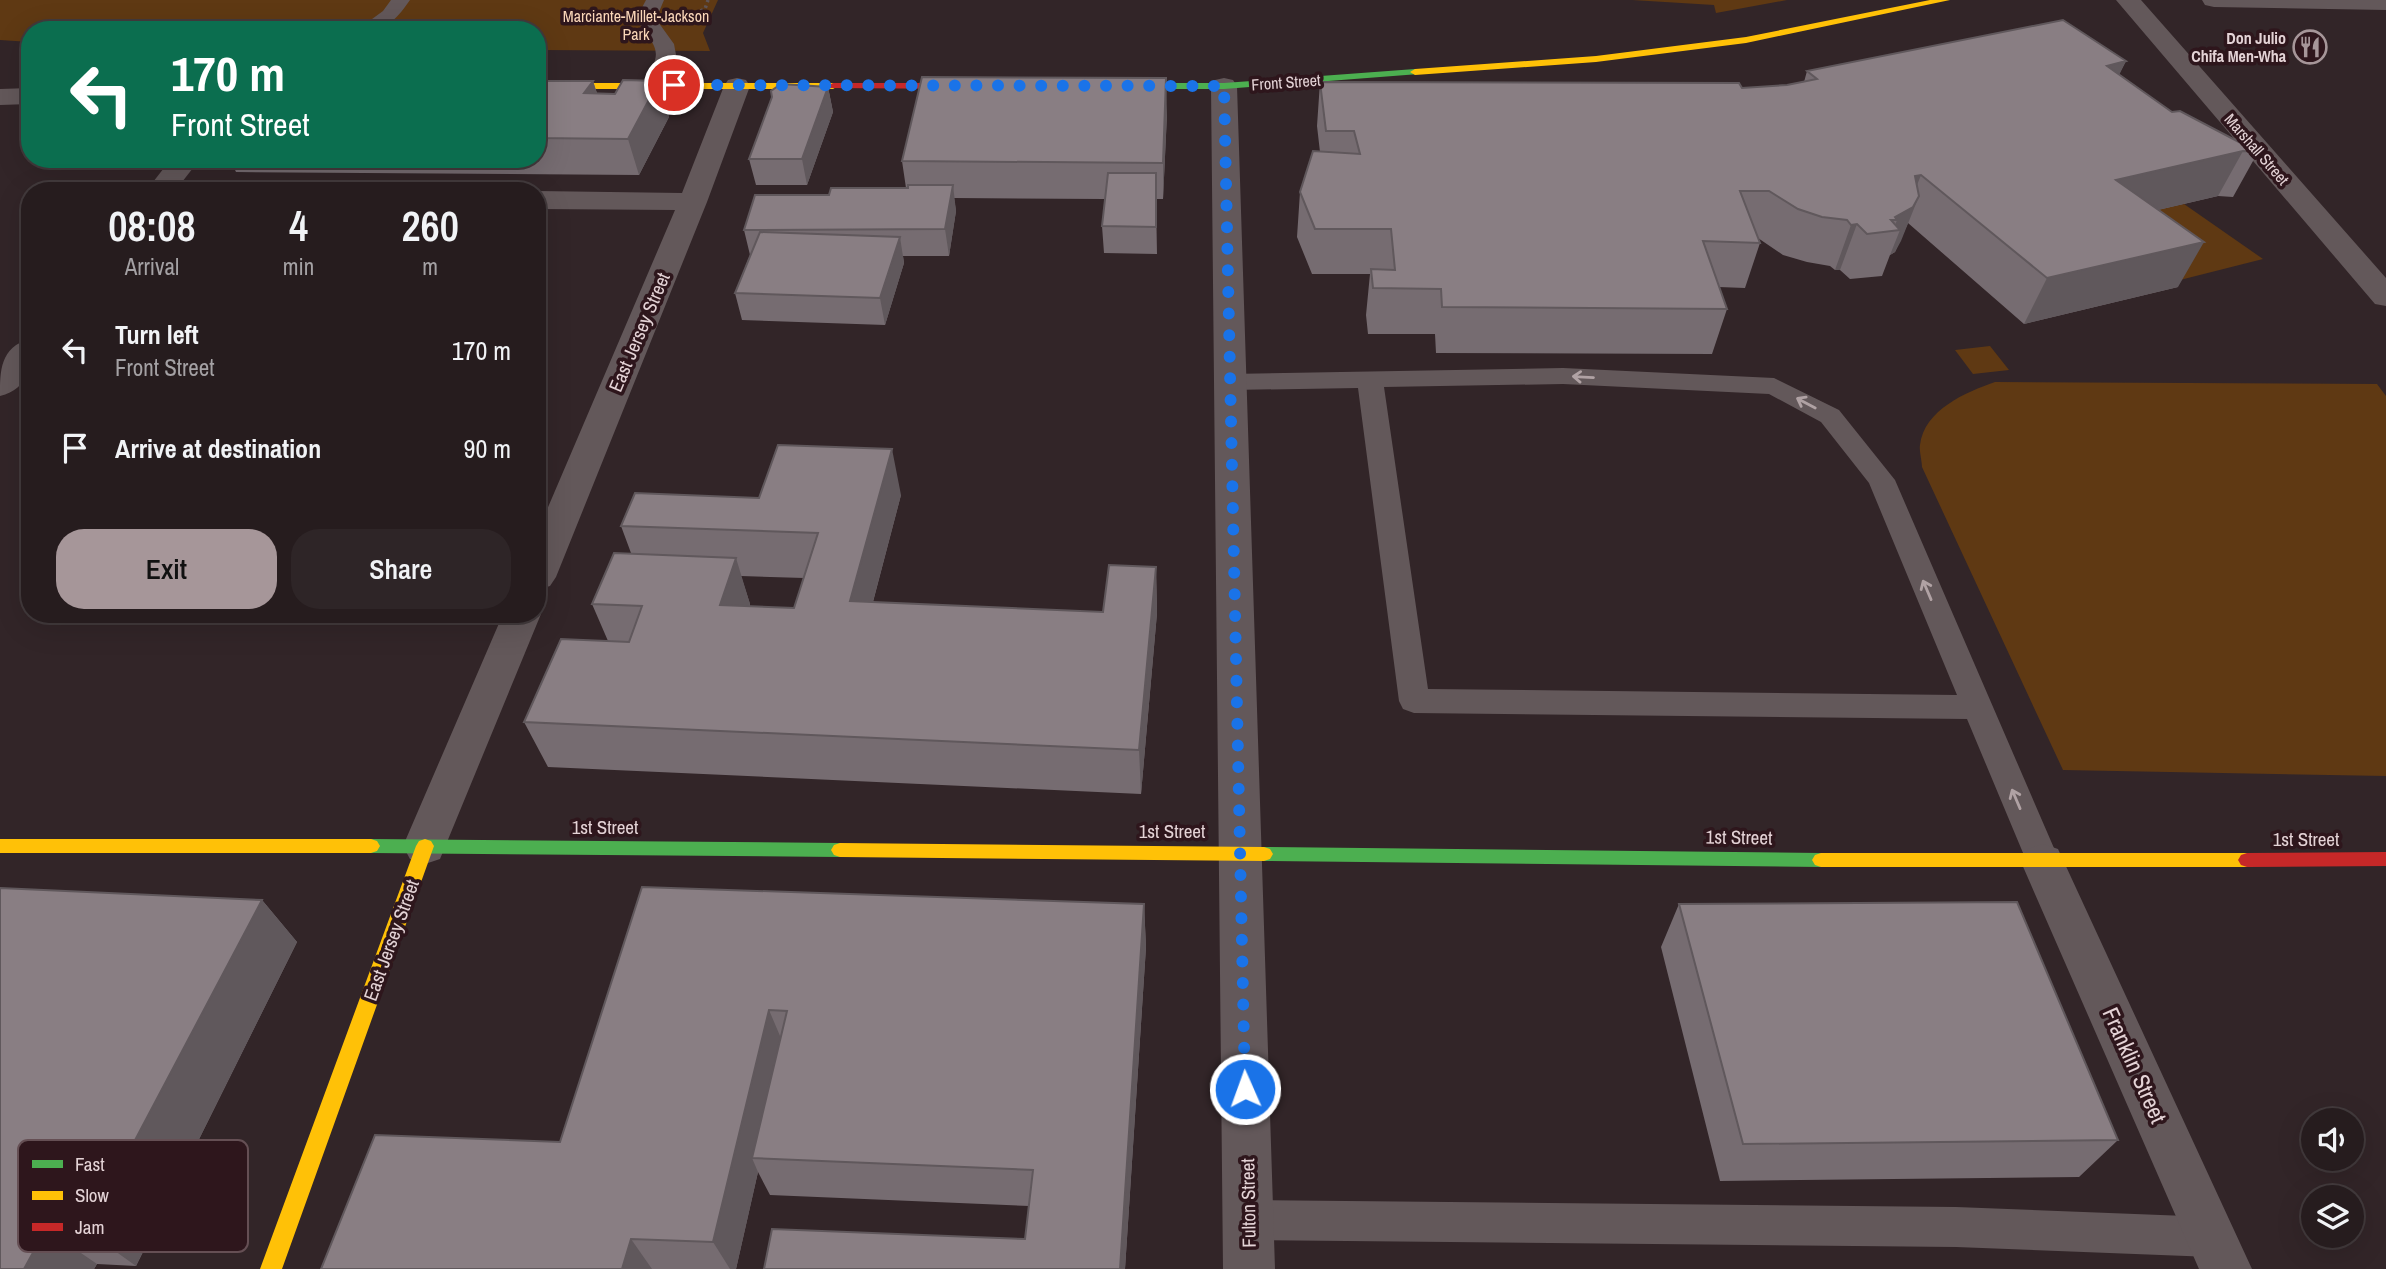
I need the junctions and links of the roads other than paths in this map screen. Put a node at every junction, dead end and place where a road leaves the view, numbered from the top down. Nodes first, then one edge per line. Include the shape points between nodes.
1 (655, 0) edge
2 (1945, 0) edge
3 (2128, 0) edge
4 (2214, 0) edge
5 (2386, 3) edge
6 (396, 7) edge
7 (378, 21) edge
8 (653, 85) junction
9 (546, 86) edge
10 (737, 86) junction
11 (988, 86) edge
12 (1099, 86) edge
13 (1224, 86) junction
14 (21, 96) edge
15 (0, 97) edge
16 (179, 168) edge
17 (167, 182) edge
18 (546, 200) edge
19 (693, 202) junction
20 (2386, 298) edge
21 (21, 360) edge
22 (1370, 380) junction
23 (1230, 382) junction
24 (0, 386) edge
25 (546, 554) edge
26 (518, 623) edge
27 (1977, 706) junction
28 (0, 846) edge
29 (425, 846) junction
30 (1239, 853) junction
31 (2386, 859) edge
32 (2043, 862) junction
33 (1248, 1220) junction
34 (2219, 1253) edge
35 (271, 1269) edge
36 (1249, 1269) edge

1 - 8 lane via 646,19 664,44 667,60
2 - 13 street, Front Street via 1746,40 1596,60
3 - 20 street, Marshall Street
4 - 5 street
6 - 7 lane
8 - 9 street
8 - 10 street
10 - 11 street
10 - 19 street, East Jersey Street
12 - 13 street, Front Street
13 - 23 street, Fulton Street
14 - 15 street
16 - 17 street
18 - 19 street
19 - 25 street, East Jersey Street
21 - 24 street
22 - 23 lane
27 -> 22 lane via 1881,480 1830,416 1774,386 1563,376
22 - 27 lane via 1414,702
23 - 30 street, Fulton Street
26 - 29 street, East Jersey Street
32 -> 27 lane
28 - 29 street, 1st Street
29 - 30 street, 1st Street
29 - 35 street, East Jersey Street
30 - 32 street, 1st Street
30 - 33 street, Fulton Street
31 - 32 street, 1st Street
32 - 34 street, Franklin Street
33 - 34 lane via 2095,1229
33 - 36 street, Fulton Street

